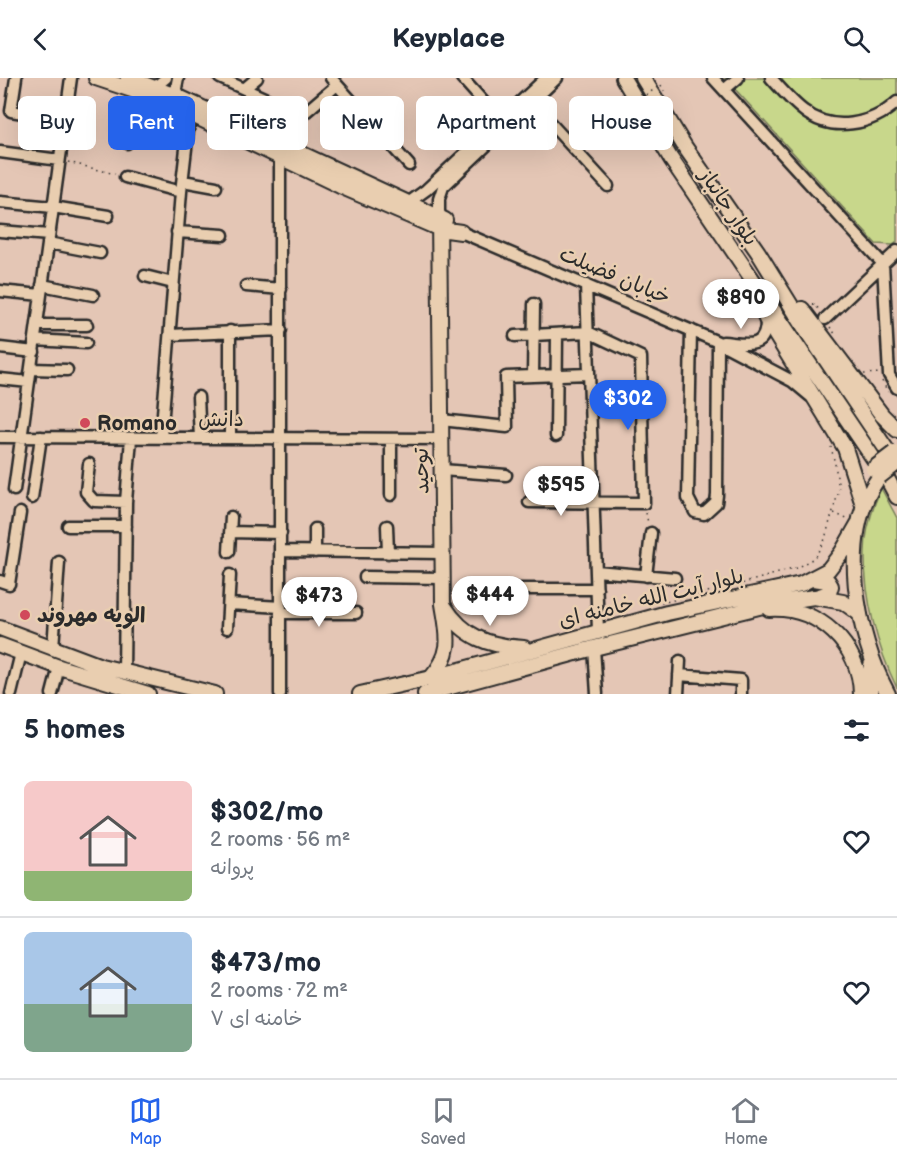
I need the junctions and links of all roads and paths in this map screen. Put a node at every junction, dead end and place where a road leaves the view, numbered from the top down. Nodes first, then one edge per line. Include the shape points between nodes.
1 (16, 78) edge
2 (71, 78) edge
3 (96, 78) edge
4 (128, 78) edge
5 (178, 78) edge
6 (220, 78) edge
7 (257, 78) edge
8 (462, 78) edge
9 (546, 78) edge
10 (557, 78) edge
11 (623, 78) edge
12 (643, 78) edge
13 (713, 78) edge
14 (738, 78) edge
15 (771, 78) edge
16 (334, 82) edge
17 (161, 83) edge
18 (244, 89) junction
19 (724, 90) junction
20 (138, 93) junction
21 (665, 93) dead end
22 (68, 96) edge
23 (137, 96) edge
24 (145, 96) edge
25 (178, 96) edge
26 (180, 96) edge
27 (478, 96) edge
28 (529, 96) edge
29 (539, 96) edge
30 (644, 96) edge
31 (897, 102) edge
32 (195, 104) edge
33 (18, 112) edge
34 (195, 116) edge
35 (557, 130) edge
36 (61, 150) edge
37 (186, 150) edge
38 (472, 150) edge
39 (478, 150) edge
40 (0, 152) edge
41 (280, 158) junction
42 (60, 160) junction
43 (409, 165) dead end
44 (125, 177) joint
45 (430, 186) junction
46 (608, 186) dead end
47 (182, 187) junction
48 (216, 187) dead end
49 (440, 195) junction
50 (0, 202) edge
51 (408, 202) junction
52 (53, 207) junction
53 (108, 216) dead end
54 (439, 222) junction
55 (0, 231) edge
56 (177, 232) junction
57 (461, 232) joint
58 (223, 235) dead end
59 (49, 239) junction
60 (897, 251) edge
61 (758, 252) junction
62 (100, 253) dead end
63 (883, 264) junction
64 (744, 268) junction
65 (145, 276) dead end
66 (173, 283) junction
67 (586, 285) junction
68 (246, 286) dead end
69 (281, 288) junction
70 (42, 290) junction
71 (0, 291) edge
72 (93, 295) dead end
73 (534, 304) dead end
74 (892, 313) edge
75 (766, 319) junction
76 (825, 319) dead end
77 (37, 325) junction
78 (87, 325) dead end
79 (281, 330) junction
80 (691, 330) junction
81 (230, 331) junction
82 (588, 332) junction
83 (557, 334) junction
84 (170, 335) junction
85 (533, 335) junction
86 (515, 336) dead end
87 (718, 342) junction
88 (86, 343) dead end
89 (34, 346) junction
90 (0, 348) edge
91 (31, 369) junction
92 (67, 370) dead end
93 (881, 373) dead end
94 (589, 374) junction
95 (862, 374) dead end
96 (558, 375) junction
97 (533, 376) junction
98 (0, 379) edge
99 (29, 382) junction
100 (897, 388) edge
101 (198, 397) dead end
102 (813, 398) junction
103 (882, 415) junction
104 (441, 420) junction
105 (897, 430) edge
106 (834, 431) junction
107 (556, 436) dead end
108 (897, 436) edge
109 (0, 437) edge
110 (22, 437) junction
111 (42, 437) junction
112 (131, 438) junction
113 (161, 438) junction
114 (200, 438) junction
115 (230, 438) junction
116 (281, 438) junction
117 (392, 439) junction
118 (441, 439) junction
119 (845, 448) junction
120 (896, 458) edge
121 (88, 464) dead end
122 (442, 470) junction
123 (876, 473) junction
124 (506, 475) dead end
125 (14, 490) dead end
126 (391, 495) dead end
127 (897, 497) edge
128 (32, 498) dead end
129 (126, 501) junction
130 (529, 502) dead end
131 (594, 503) junction
132 (644, 503) junction
133 (863, 505) junction
134 (20, 513) dead end
135 (833, 513) junction
136 (231, 517) dead end
137 (858, 524) junction
138 (68, 526) dead end
139 (126, 526) junction
140 (387, 526) dead end
141 (315, 529) dead end
142 (230, 532) junction
143 (651, 532) joint
144 (281, 533) junction
145 (281, 551) junction
146 (229, 552) dead end
147 (315, 552) junction
148 (388, 553) junction
149 (442, 554) junction
150 (59, 562) dead end
151 (596, 571) junction
152 (230, 575) dead end
153 (646, 576) junction
154 (365, 577) dead end
155 (443, 578) junction
156 (675, 578) dead end
157 (813, 579) junction
158 (4, 582) edge
159 (502, 589) dead end
160 (597, 589) junction
161 (814, 597) junction
162 (228, 604) junction
163 (443, 604) junction
164 (281, 610) junction
165 (737, 611) junction
166 (667, 613) junction
167 (356, 614) dead end
168 (860, 614) junction
169 (0, 628) edge
170 (227, 628) dead end
171 (598, 631) junction
172 (0, 645) edge
173 (53, 648) junction
174 (594, 648) junction
175 (535, 649) junction
176 (21, 653) junction
177 (871, 653) junction
178 (680, 661) dead end
179 (59, 667) junction
180 (124, 673) junction
181 (679, 675) junction
182 (431, 678) junction
183 (477, 680) junction
184 (117, 690) edge
185 (11, 694) edge
186 (52, 694) edge
187 (148, 694) edge
188 (215, 694) edge
189 (280, 694) edge
190 (360, 694) edge
191 (424, 694) edge
192 (460, 694) edge
193 (597, 694) edge
194 (678, 694) edge
195 (741, 694) edge
196 (861, 694) edge
197 (871, 694) edge
198 (888, 694) edge

1 - 33 street via 11,111
2 - 22 street
3 - 20 main road, خیابان فضیلت
4 - 17 main road, خیابان فضیلت
5 - 26 street via 176,88
6 - 18 street
7 - 18 street
8 - 27 street
9 - 28 street
10 - 29 street
11 - 64 main road, بلوار جانباز via 671,159
12 - 61 main road, بلوار جانباز via 685,147
13 - 19 street
14 - 19 street
15 - 31 street via 803,111 818,120 861,123 885,113
16 - 18 street via 302,115
16 - 43 street
17 - 25 main road, خیابان فضیلت
19 - 63 street
20 - 23 street
20 - 24 main road, خیابان فضیلت
21 - 30 path, bridge via 661,85
32 - 51 main road, خیابان فضیلت
34 - 41 main road, خیابان فضیلت
35 - 46 street
36 - 42 street
37 - 47 street
38 - 45 street
39 - 49 street
40 - 42 street
41 - 54 main road, خیابان فضیلت via 340,186
41 - 69 street
42 - 44 path
42 - 52 street
44 - 47 street
45 - 49 street via 430,196
45 - 51 street
47 - 48 street
47 - 56 street
49 - 54 street
50 - 52 street
51 - 54 main road, خیابان فضیلت
52 - 53 street
52 - 59 street
54 - 57 main road, خیابان فضیلت
54 - 104 main road, توحید
55 - 59 street
56 - 58 street
56 - 66 street
57 - 67 street, خیابان فضیلت
59 - 62 street
59 - 70 street
60 - 63 street
61 - 103 main road
61 - 120 main road via 808,333
63 - 74 street
63 - 76 street
64 - 75 main road
64 - 127 main road
65 - 66 street
66 - 84 street
67 - 80 street, خیابان فضیلت
67 - 82 street
68 - 69 street
69 - 79 street
70 - 71 street
70 - 72 street
70 - 77 street
73 - 85 street
74 - 100 street via 889,375
75 - 87 street via 767,332 759,342
75 - 102 main road
77 - 78 street
77 - 89 street
79 - 81 street
79 - 116 street
80 - 87 street, خیابان فضیلت
80 - 87 street via 688,498 695,512 704,514 716,503 717,495
81 - 84 street
81 - 115 street
82 - 83 street
82 - 94 street
82 - 132 street via 641,357
83 - 85 street
83 - 96 street
84 - 113 street
85 - 86 street
85 - 97 street
87 - 102 street, خیابان فضیلت via 792,381
88 - 89 street
89 - 90 street
89 - 91 street
91 - 92 street
91 - 99 street
93 - 95 path
94 - 96 street
94 - 131 street
96 - 97 street
96 - 107 street
97 - 104 street via 506,377 507,427
98 - 99 street
99 - 110 street
101 - 114 street
102 - 106 main road
103 - 105 main road
103 - 108 main road
104 - 118 main road, توحید
106 - 119 main road
106 - 135 path via 830,449 839,490
109 - 110 street, دانش
110 - 111 street, دانش
110 - 125 street
111 - 112 street, دانش
111 - 128 street
112 - 113 street, دانش
112 - 129 street
113 - 114 street, دانش
114 - 115 street, دانش
115 - 116 street, دانش
116 - 117 street, دانش
116 - 144 street
117 - 118 street, دانش
117 - 126 street
118 - 122 main road, توحید
119 - 123 main road via 862,469
119 - 133 main road
120 - 123 main road, bridge
121 - 129 street via 86,492 94,501
122 - 124 street
122 - 149 main road, توحید
123 - 133 main road
129 - 139 street
130 - 131 street
131 - 132 street
131 - 151 street
132 - 143 path
133 - 137 main road
134 - 158 street
135 - 137 path
135 - 166 path via 814,558 796,568 661,603
136 - 142 street
137 - 157 main road, بلوار آیت الله خامنه ای via 828,570
137 - 168 main road
138 - 139 street
139 - 180 street
140 - 148 street
141 - 147 street
142 - 144 street
142 - 146 street
143 - 153 street
144 - 145 street
145 - 147 street
145 - 164 street
147 - 148 street
148 - 149 street
149 - 155 main road, توحید
150 - 173 street
151 - 153 street
151 - 160 street
152 - 162 street
153 - 156 street
154 - 155 street
155 - 163 main road, توحید
157 - 161 main road via 828,581 831,586 829,593
157 - 166 main road, بلوار آیت الله خامنه ای
159 - 160 street
160 - 171 street
161 - 165 main road, بلوار آیت الله خامنه ای
161 - 168 main road, بلوار آیت الله خامنه ای via 843,602
162 - 164 street
162 - 170 street
163 - 175 main road via 457,623 481,641
163 - 182 main road, توحید via 449,646
164 - 167 street
164 - 189 street
165 - 174 main road, بلوار آیت الله خامنه ای
165 - 196 main road via 792,611 832,630 855,659
166 - 171 main road, بلوار آیت الله خامنه ای
168 - 177 main road
169 - 173 main road
171 - 175 main road, بلوار آیت الله خامنه ای
172 - 176 main road
173 - 180 main road
174 - 183 main road, بلوار آیت الله خامنه ای
174 - 193 street
175 - 182 main road, بلوار آیت الله خامنه ای
176 - 179 main road
176 - 185 street
177 - 197 main road
177 - 198 main road
178 - 181 street
179 - 184 main road
179 - 186 street
180 - 188 main road
181 - 194 street
181 - 195 street via 741,680
182 - 190 main road, بلوار آیت الله خامنه ای
183 - 191 main road, بلوار آیت الله خامنه ای
183 - 192 street
184 - 187 main road

